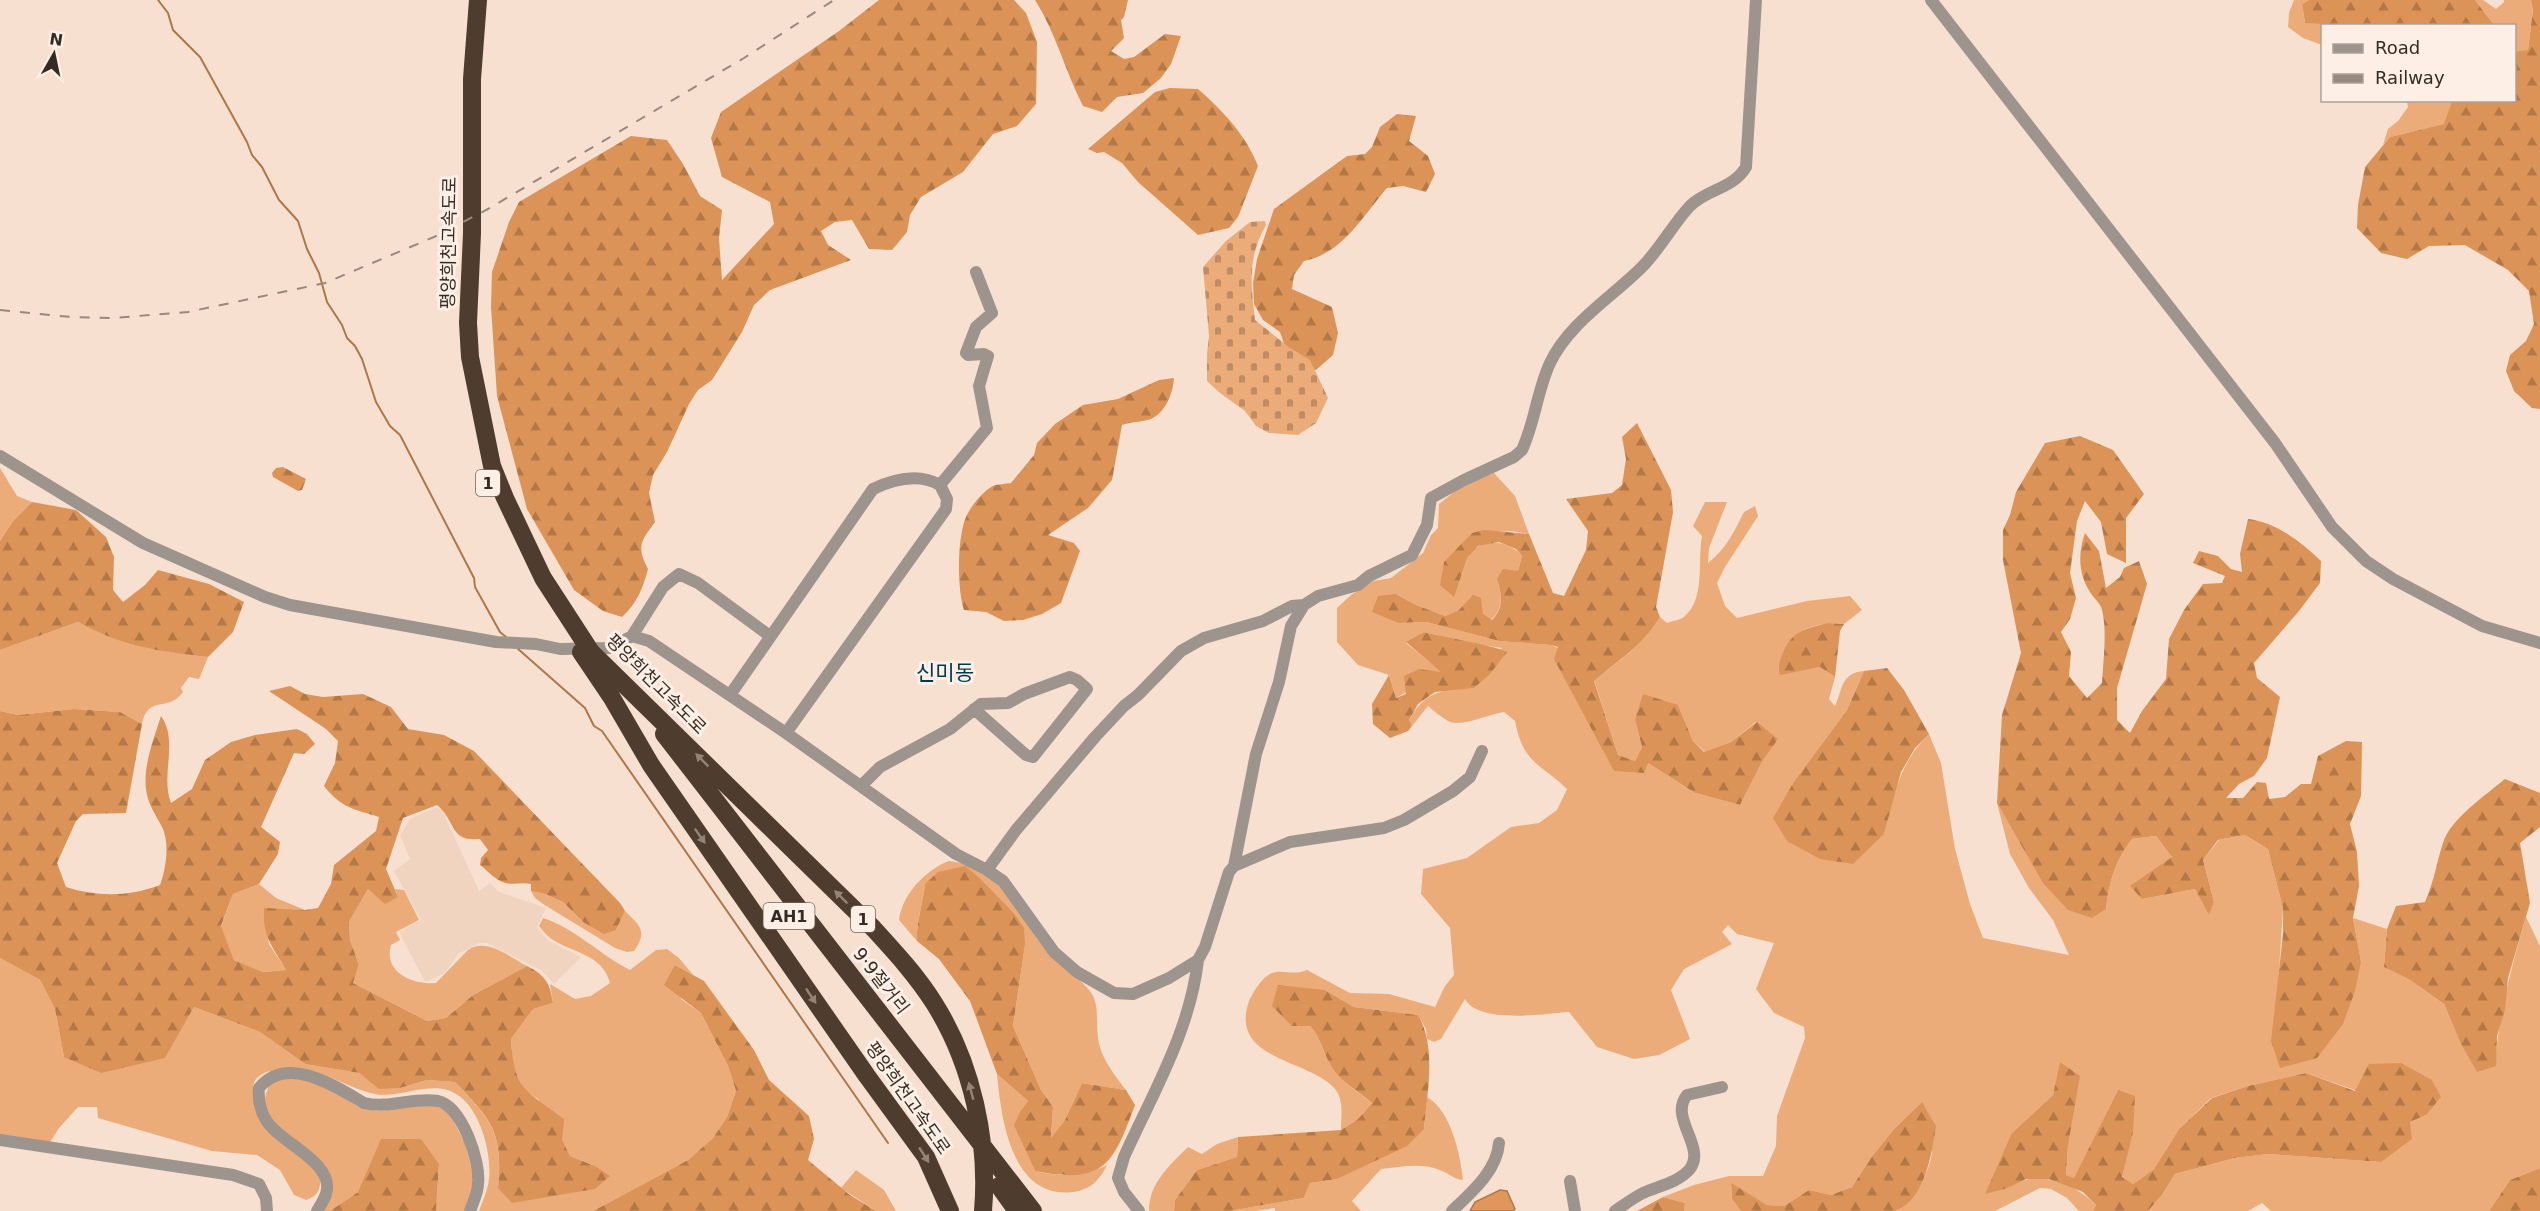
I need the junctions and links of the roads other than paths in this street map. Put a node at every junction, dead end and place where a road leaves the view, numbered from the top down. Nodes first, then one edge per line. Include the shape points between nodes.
1 (469, 0) edge
2 (478, 0) edge
3 (1756, 0) edge
4 (1931, 0) edge
5 (467, 207) junction
6 (976, 272) dead end
7 (0, 456) edge
8 (940, 485) junction
9 (1304, 605) junction
10 (632, 636) junction
11 (770, 636) junction
12 (2540, 643) edge
13 (584, 649) junction
14 (630, 690) junction
15 (730, 695) junction
16 (612, 698) junction
17 (974, 709) junction
18 (786, 733) junction
19 (1482, 751) dead end
20 (861, 786) junction
21 (1234, 866) junction
22 (987, 870) junction
23 (1198, 960) junction
24 (1722, 1087) dead end
25 (964, 1130) junction
26 (0, 1140) edge
27 (1499, 1143) dead end
28 (1570, 1181) dead end
29 (1021, 1206) edge
30 (267, 1211) edge
31 (317, 1211) edge
32 (470, 1211) edge
33 (950, 1211) edge
34 (983, 1211) edge
35 (1139, 1211) edge
36 (1452, 1211) edge
37 (1575, 1211) edge
38 (1615, 1211) edge

1 - 5 highway, 평양희천고속도로 / 1 via 465,36
2 - 5 highway, 평양희천고속도로 / 1
3 - 9 street via 1746,168 1740,177 1689,207 1642,266 1561,344 1550,364 1522,450 1431,498 1427,525 1412,555 1358,585 1318,596
4 - 12 street via 2275,443 2332,527 2366,561 2393,579 2482,626
5 - 13 highway, 평양희천고속도로 / 1 via 470,357 492,466 524,541
6 - 8 street via 992,313 976,327 966,353 988,356 979,386 987,428
7 - 13 street via 143,543 265,597 290,605 486,640
8 - 11 street via 913,478 873,489
8 - 18 street via 947,499 946,509
9 - 21 street via 1291,626 1279,682 1256,754
9 - 22 street via 1204,638 1181,651 1095,737
10 - 11 street via 663,587 679,574 698,583
10 - 13 street via 610,648
10 - 15 street via 665,650
11 - 15 street
13 - 14 highway, 평양희천고속도로 / 1
13 - 16 highway, 평양희천고속도로 / 1
14 - 25 highway, 9·9절거리 / AH1
34 -> 14 highway, 평양희천고속도로 / 1 via 985,1193 974,1099 954,1040 935,1004 873,928
15 - 18 street
16 - 25 highway, 9·9절거리 / AH1 via 672,761 819,957
16 -> 33 highway, 평양희천고속도로 / 1 via 651,765 926,1157
17 - 17 street via 1033,757 1087,689 1070,677 1008,703 986,703
17 - 20 street via 950,729 880,767
18 - 20 street
19 - 21 street via 1470,777 1404,820 1384,828 1290,842
20 - 22 street via 956,854
21 - 23 street
22 - 23 street via 1003,881 1053,952 1077,972 1114,993 1133,994
23 - 35 street via 1182,1031 1118,1178
24 - 38 street via 1687,1095 1681,1106 1694,1152 1688,1171
25 - 29 highway, 9·9절거리 / AH1
26 - 30 street via 233,1175 259,1184
27 - 36 street via 1498,1154 1486,1175
28 - 37 street
31 - 32 street via 327,1193 324,1176 310,1158 272,1128 261,1108 259,1088 274,1076 293,1073 315,1077 372,1105 430,1101 449,1105 471,1141 479,1182

